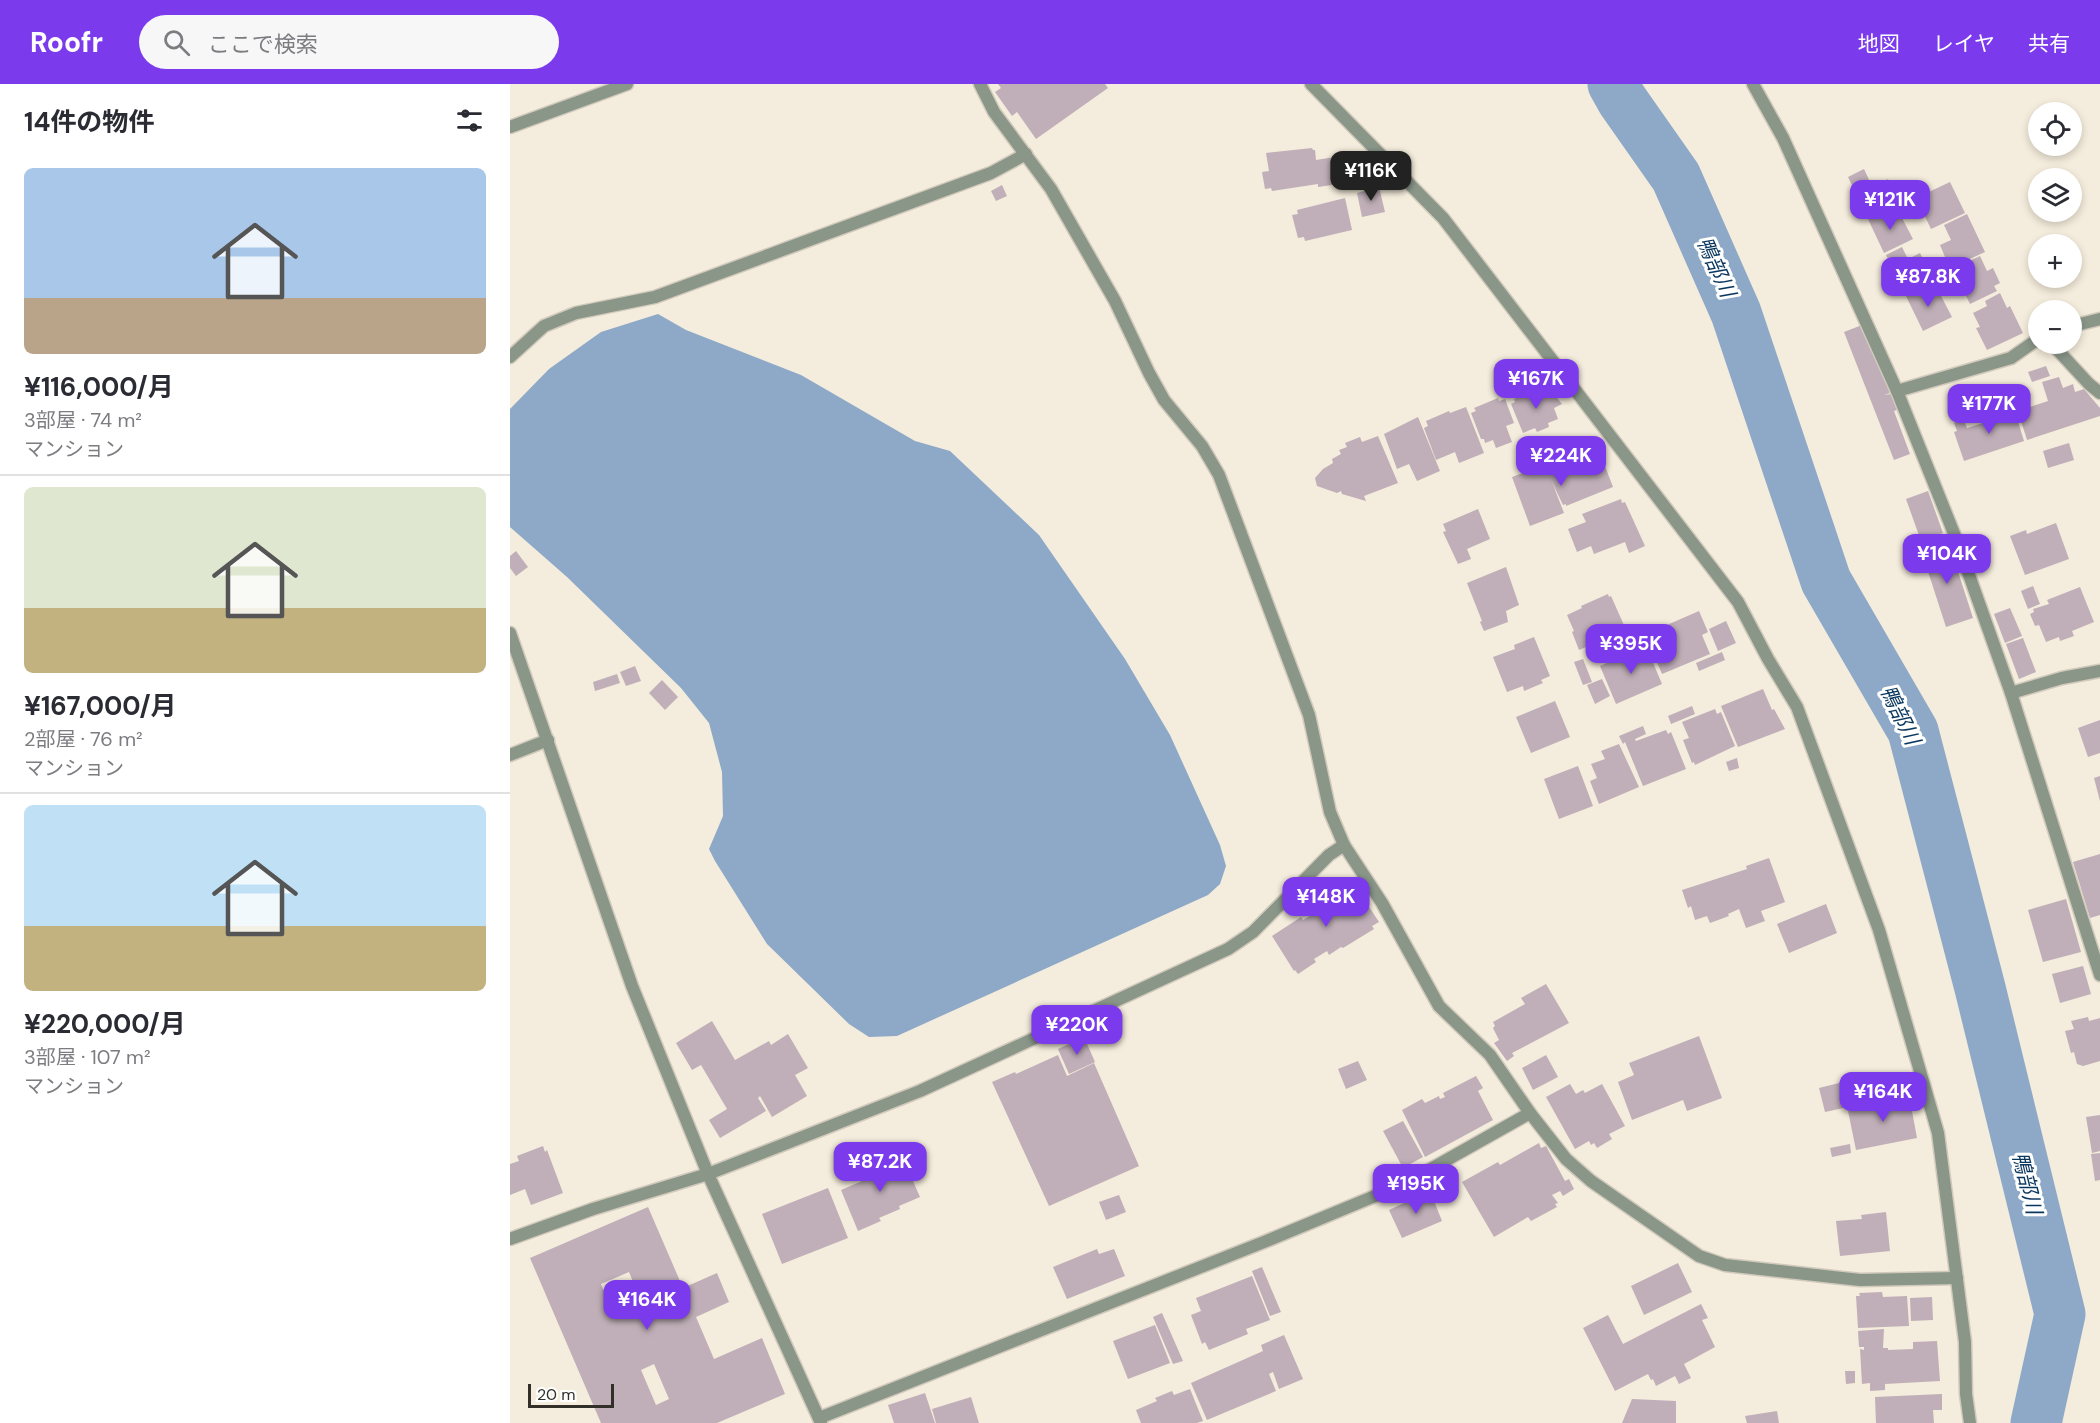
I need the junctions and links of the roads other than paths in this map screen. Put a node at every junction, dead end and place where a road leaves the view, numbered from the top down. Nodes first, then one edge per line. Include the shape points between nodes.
1 (627, 84) edge
2 (980, 84) edge
3 (1311, 84) edge
4 (1753, 84) edge
5 (510, 128) edge
6 (1026, 154) junction
7 (2100, 319) edge
8 (2082, 324) edge
9 (2028, 346) edge
10 (2061, 354) edge
11 (510, 357) edge
12 (1897, 391) junction
13 (2100, 393) edge
14 (510, 633) edge
15 (2100, 671) edge
16 (2011, 693) junction
17 (548, 740) junction
18 (510, 755) edge
19 (1344, 845) junction
20 (2100, 975) edge
21 (1530, 1113) junction
22 (708, 1174) junction
23 (510, 1239) edge
24 (1957, 1278) junction
25 (820, 1420) edge
26 (1970, 1423) edge

1 - 5 street
2 - 6 street via 994,112
3 - 24 street via 1443,218 1738,602 1797,707 1879,930 1938,1133
4 - 12 street via 1783,138
6 - 11 street via 991,173 655,297 576,313 544,326
6 - 19 street via 1051,189 1109,291 1164,400 1202,446 1219,475 1309,715 1330,812
7 - 8 street
9 - 12 street via 2011,358
10 - 13 street
12 - 16 street via 1957,541
14 - 17 street
15 - 16 street
16 - 20 street
17 - 18 street
17 - 22 street via 632,986
19 - 21 street via 1382,903 1438,1006 1490,1055
19 - 22 street via 1329,855 1253,932 1228,949 920,1091
21 - 24 street via 1566,1158 1591,1181 1699,1256 1725,1265 1860,1280
21 - 25 street via 1404,1184
22 - 23 street
22 - 25 street
24 - 26 street

